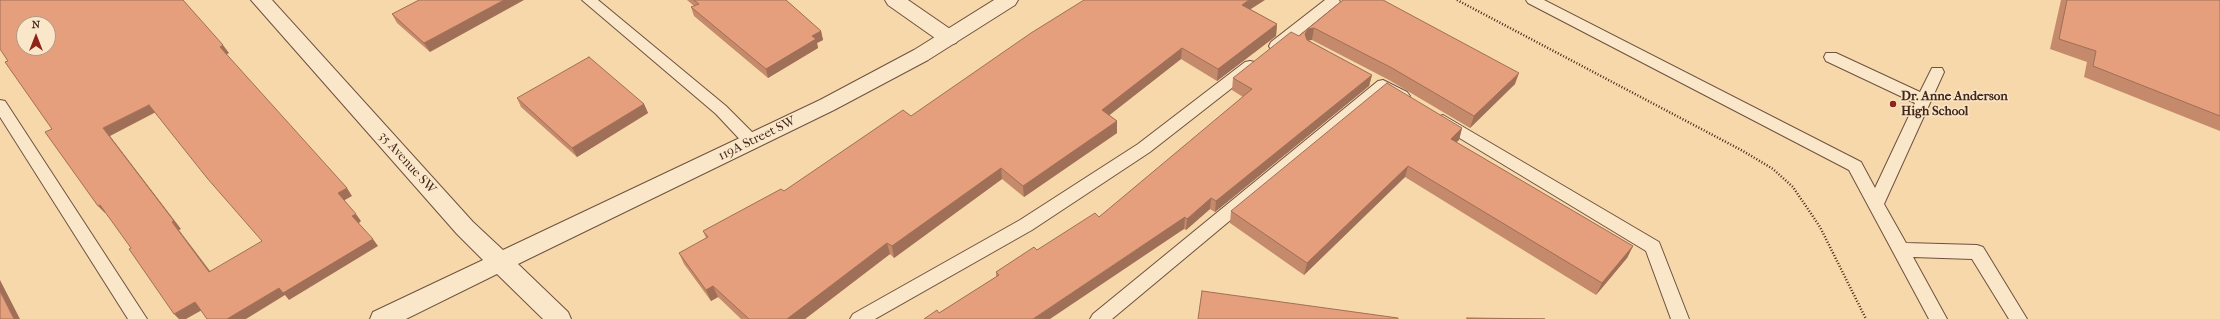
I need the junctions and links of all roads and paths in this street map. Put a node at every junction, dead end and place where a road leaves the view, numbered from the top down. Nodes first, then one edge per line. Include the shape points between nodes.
1 (261, 0) edge
2 (589, 0) edge
3 (895, 0) edge
4 (1008, 0) edge
5 (1332, 0) edge
6 (1457, 0) edge
7 (1533, 0) edge
8 (949, 38) junction
9 (1831, 57) dead end
10 (1938, 72) dead end
11 (1923, 100) junction
12 (0, 105) edge
13 (752, 142) junction
14 (1876, 204) junction
15 (1900, 250) junction
16 (498, 262) junction
17 (138, 319) edge
18 (382, 319) edge
19 (560, 319) edge
20 (859, 319) edge
21 (1099, 319) edge
22 (1680, 319) edge
23 (1866, 319) edge
24 (1938, 319) edge
25 (2018, 319) edge

1 - 16 street, 35 Avenue SW
2 - 13 lane via 721,110
3 - 8 street
4 - 8 street, 119A Street SW
5 - 20 lane via 1333,2 1144,148 1026,225
6 - 23 path via 1743,150 1773,169 1793,187 1820,227
7 - 14 lane via 1855,166
8 - 13 street, 119A Street SW via 827,105
9 - 11 lane
10 - 11 lane
11 - 14 lane
12 - 17 lane
13 - 16 street, 119A Street SW
14 - 15 lane
15 - 24 lane
15 - 25 lane via 1977,252
16 - 18 street, 119A Street SW
16 - 19 street, 35 Avenue SW
21 - 22 lane via 1377,82 1653,247

